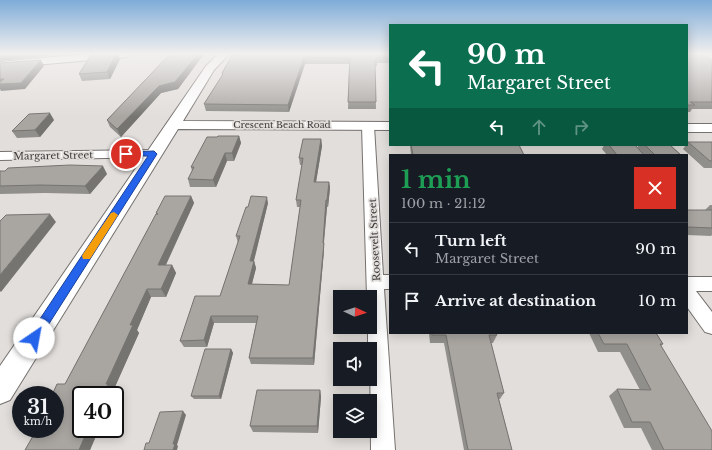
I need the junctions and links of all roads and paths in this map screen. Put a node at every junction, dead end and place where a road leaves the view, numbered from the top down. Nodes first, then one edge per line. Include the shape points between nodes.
1 (206, 75) edge
2 (174, 125) junction
3 (368, 126) junction
4 (389, 126) edge
5 (688, 128) edge
6 (712, 128) edge
7 (154, 154) junction
8 (0, 156) edge
9 (383, 282) edge
10 (688, 284) edge
11 (712, 284) edge
12 (688, 293) edge
13 (712, 326) edge
14 (0, 390) edge
15 (383, 450) edge

1 - 2 street
2 - 3 street, Crescent Beach Road
2 - 7 street
3 - 4 street, Crescent Beach Road
3 - 9 street, Roosevelt Street
5 - 6 street
7 - 8 street, Margaret Street
7 - 14 street
9 - 15 street, Roosevelt Street
10 - 11 street
12 - 13 street

